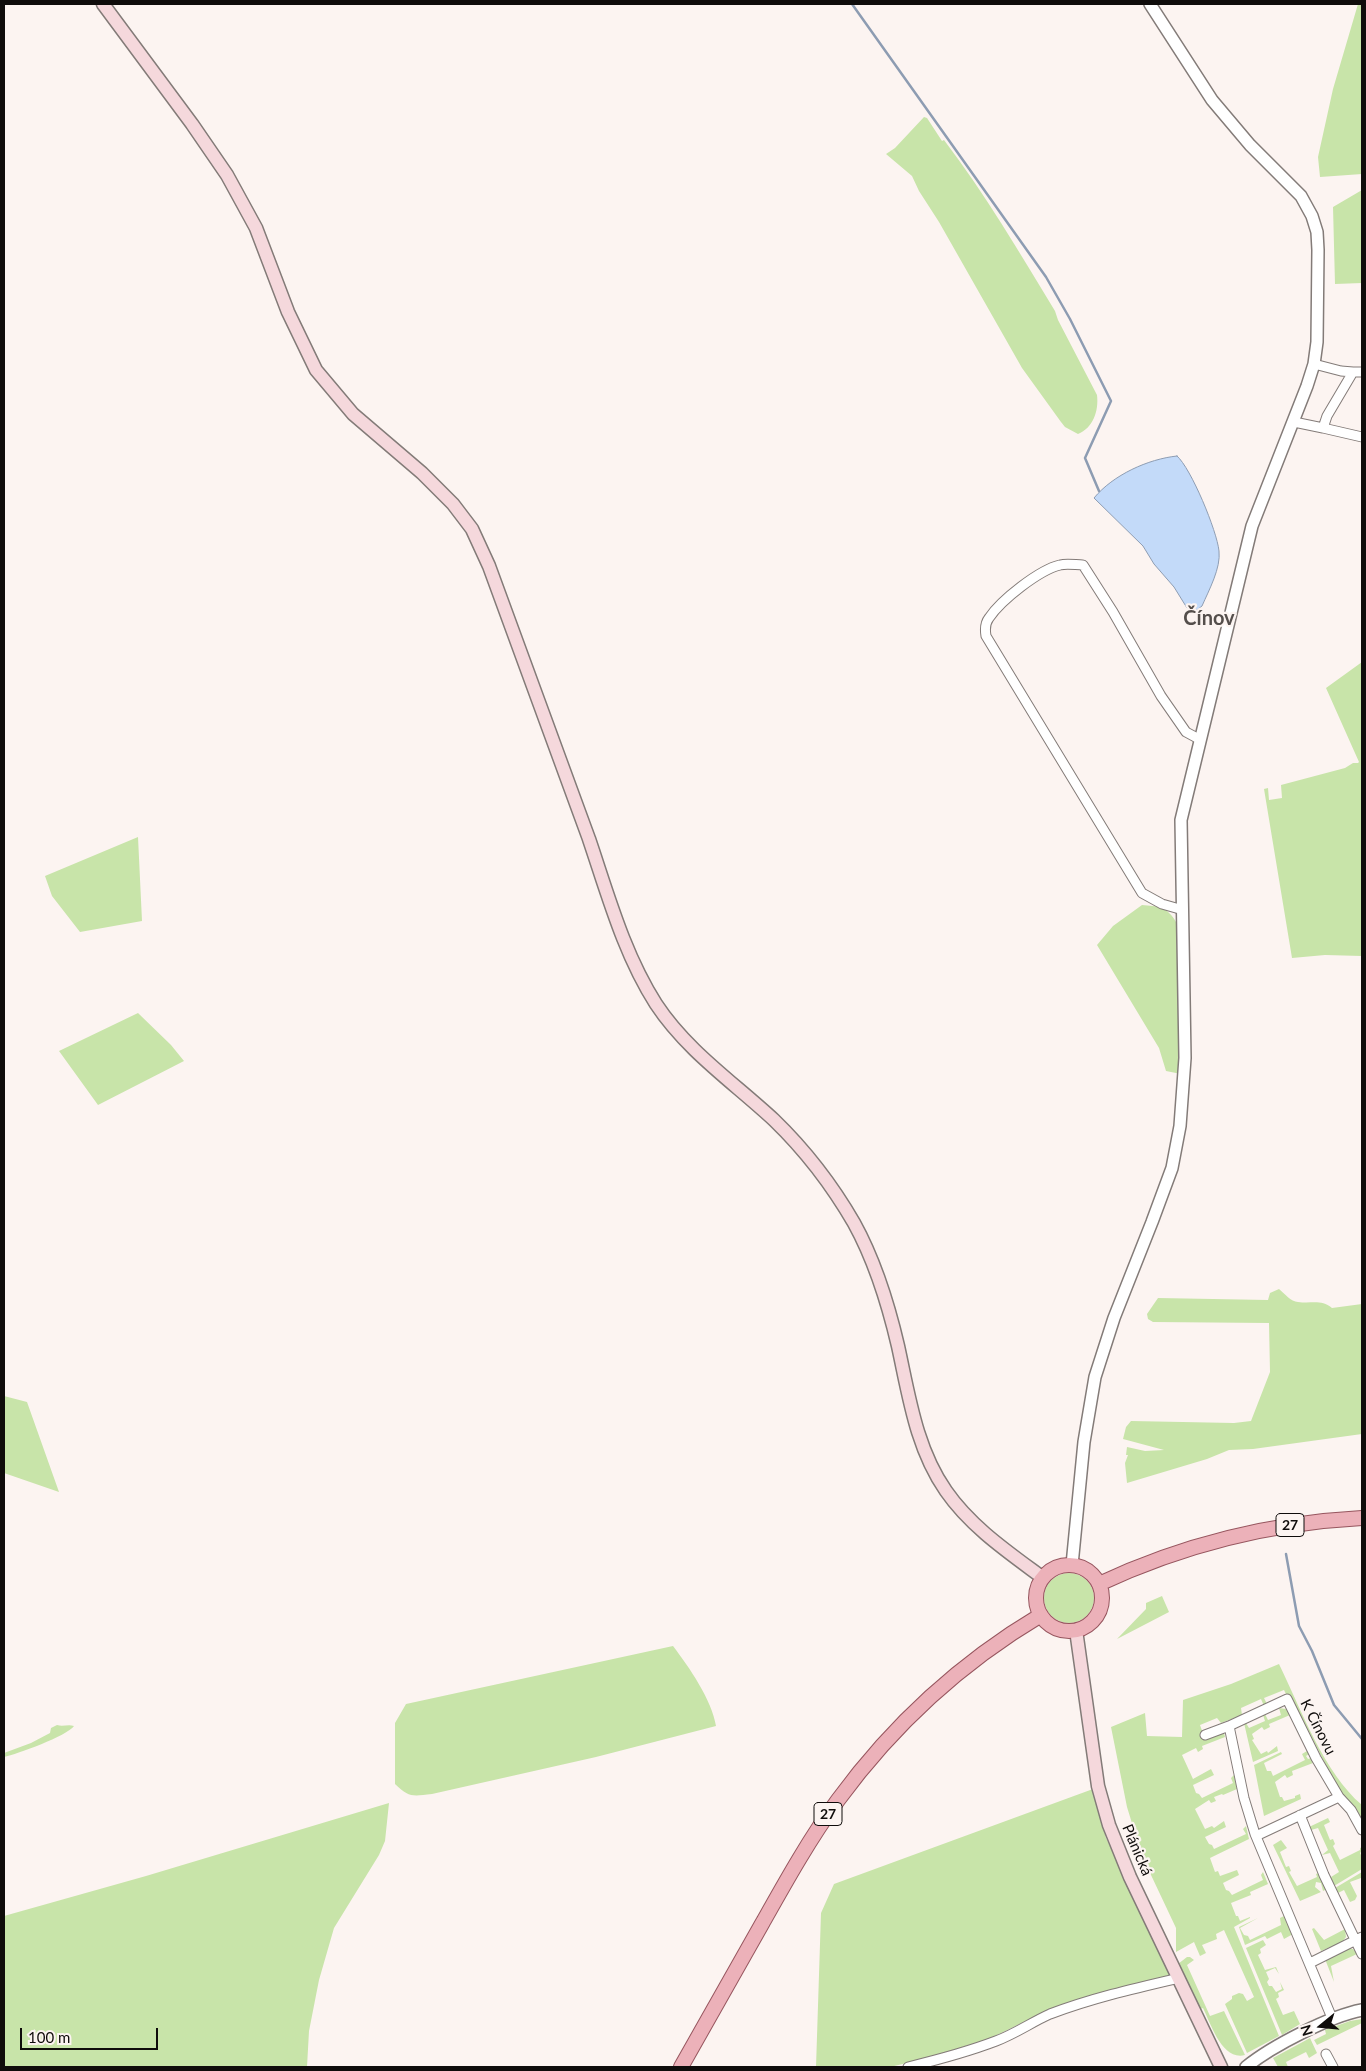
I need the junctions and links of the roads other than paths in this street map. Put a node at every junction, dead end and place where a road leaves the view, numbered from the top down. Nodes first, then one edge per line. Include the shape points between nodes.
1 (104, 4) edge
2 (1150, 4) edge
3 (1314, 364) junction
4 (1358, 372) edge
5 (1294, 422) junction
6 (1323, 428) junction
7 (1362, 437) edge
8 (1199, 739) junction
9 (1183, 910) junction
10 (1362, 1518) edge
11 (1072, 1566) junction
12 (1043, 1578) junction
13 (1099, 1584) junction
14 (1041, 1615) junction
15 (1076, 1630) junction
16 (1229, 1726) junction
17 (1205, 1735) dead end
18 (1339, 1797) junction
19 (1300, 1815) junction
20 (1362, 1830) edge
21 (1256, 1836) junction
22 (1359, 1939) edge
23 (1362, 1954) edge
24 (1310, 1963) junction
25 (1179, 1978) junction
26 (1362, 2010) edge
27 (1332, 2018) junction
28 (1326, 2054) dead end
29 (681, 2067) edge
30 (908, 2067) edge
31 (1221, 2067) edge
32 (1246, 2067) edge
33 (1333, 2067) edge

1 - 12 main road via 227,175 256,228 288,312 316,370 353,414 422,473 472,529 489,566 607,894 641,977 663,1014 684,1040 774,1121 828,1182 850,1216 872,1262 884,1295 922,1445 938,1478 958,1506 986,1535
2 - 3 street via 1212,100 1250,145 1301,196 1312,216 1318,250
3 - 4 street
3 - 5 street
4 - 6 street via 1327,416
5 - 6 street
5 - 8 street via 1252,526
6 - 7 street
8 - 9 street via 1181,820
8 - 9 street via 1186,732 1161,696 1083,565 1061,565 1050,569 1020,588 988,618 986,636 1142,893 1162,904
9 - 11 street via 1185,1085 1180,1126 1172,1168 1114,1318 1095,1377 1084,1442
10 - 13 main road, 27 via 1290,1525 1219,1540 1168,1555
11 - 12 main road via 1055,1569
11 - 13 main road via 1088,1571
12 - 14 main road via 1036,1598
13 - 15 main road via 1102,1600 1098,1614 1089,1624
14 - 15 main road via 1056,1628
14 - 29 main road, 27 via 946,1682 860,1771 798,1862
15 - 25 main road, Plánická via 1098,1786 1106,1816 1122,1859
16 - 17 street, K Čínovu
16 - 18 street, K Čínovu via 1287,1699
16 - 21 street via 1244,1798
18 - 19 street
18 - 20 street, K Čínovu
19 - 21 street
19 - 22 street via 1324,1874
21 - 24 street
22 - 23 street
22 - 24 street
24 - 27 street
25 - 30 street via 1068,2008 996,2041
25 - 31 main road, Plánická
26 - 27 street
27 - 32 street
28 - 33 street

